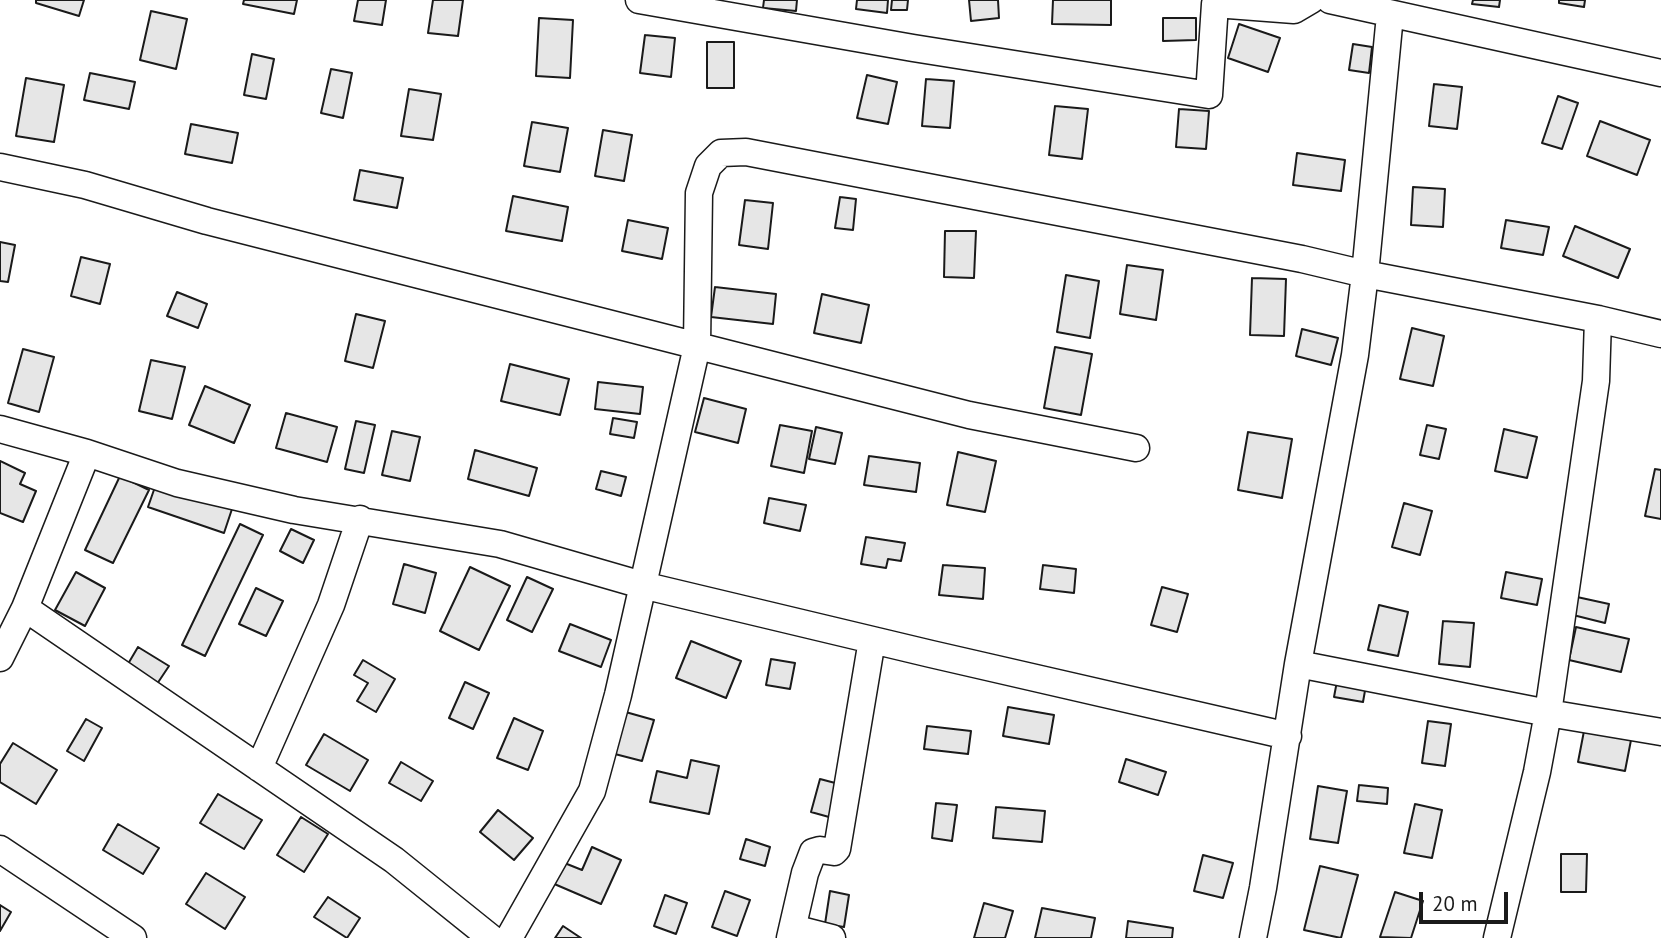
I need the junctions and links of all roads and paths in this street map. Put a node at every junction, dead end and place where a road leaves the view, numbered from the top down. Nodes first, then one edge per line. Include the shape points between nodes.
1 (639, 0) edge
2 (1330, 0) edge
3 (1300, 3) edge
4 (1390, 15) junction
5 (1661, 73) edge
6 (0, 167) edge
7 (1365, 274) junction
8 (1598, 319) junction
9 (1661, 334) edge
10 (697, 346) junction
11 (0, 429) edge
12 (1136, 448) dead end
13 (87, 453) junction
14 (360, 519) junction
15 (642, 585) junction
16 (24, 608) junction
17 (872, 640) junction
18 (0, 658) edge
19 (1298, 664) junction
20 (1548, 713) junction
21 (1661, 732) edge
22 (1288, 736) junction
23 (259, 768) junction
24 (0, 849) edge
25 (791, 933) edge
26 (133, 938) edge
27 (491, 938) edge
28 (509, 938) edge
29 (832, 938) edge
30 (1253, 938) edge
31 (1497, 938) edge

1 - 3 street via 1209,95 1215,4
2 - 4 street
4 - 5 street
4 - 7 street
6 - 10 street
7 - 8 street
7 - 10 street via 1302,258 746,152 721,153 708,166 699,193
7 - 19 street via 1355,355
8 - 9 street
8 - 20 street via 1596,381
10 - 12 street via 969,415
10 - 15 street
11 - 13 street
13 - 14 street via 177,483 294,510
13 - 16 street
14 - 15 street via 500,544
14 - 23 street via 331,605
15 - 17 street
15 - 28 street via 592,791
16 - 18 street
16 - 23 street
17 - 22 street
17 - 25 street via 837,849 813,852
19 - 20 street
19 - 22 street
20 - 21 street
20 - 31 street
22 - 30 street
23 - 27 street via 394,860
24 - 26 street
25 - 29 street

